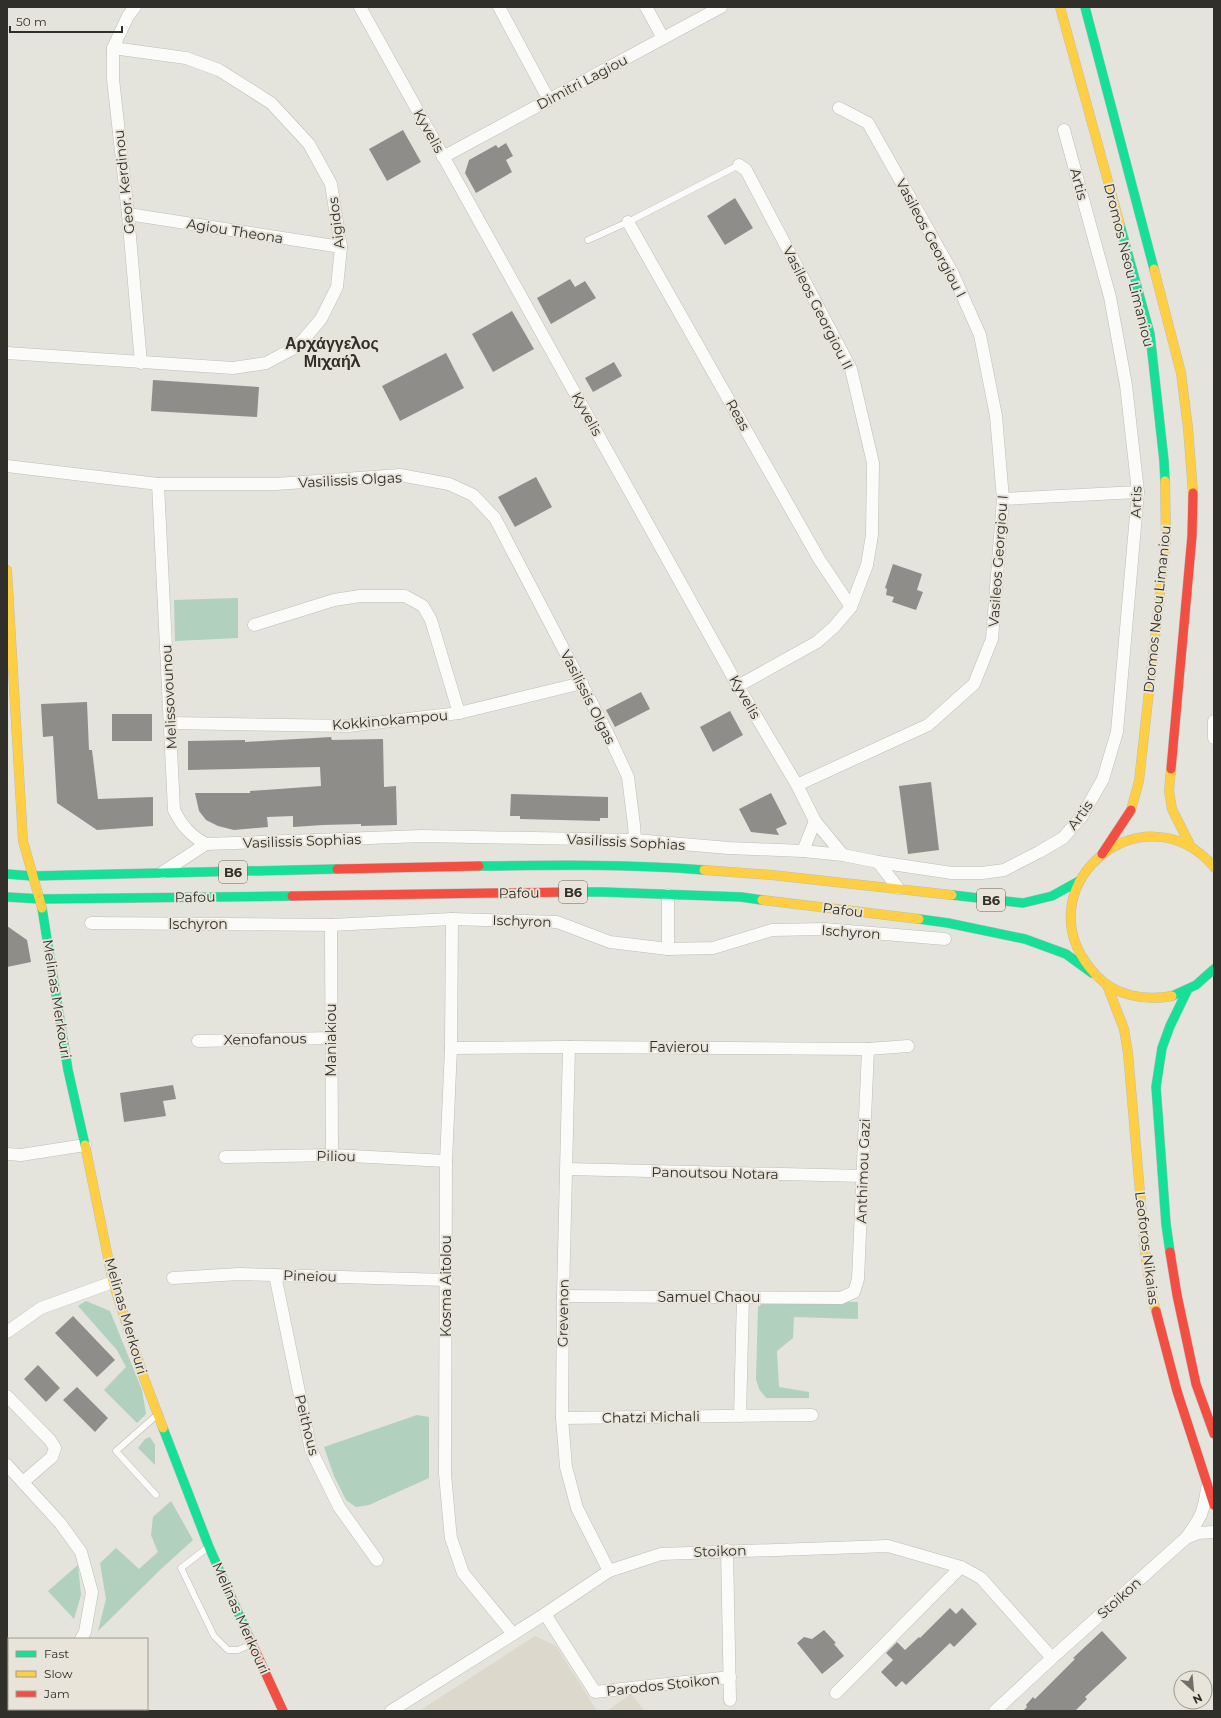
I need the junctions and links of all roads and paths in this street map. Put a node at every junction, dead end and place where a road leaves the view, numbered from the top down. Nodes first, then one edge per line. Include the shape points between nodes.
1 (135, 7) edge
2 (360, 7) edge
3 (499, 7) edge
4 (646, 7) edge
5 (721, 7) edge
6 (1060, 7) edge
7 (1085, 7) edge
8 (663, 38) junction
9 (113, 48) junction
10 (549, 100) junction
11 (839, 108) dead end
12 (1064, 130) dead end
13 (443, 157) junction
14 (739, 165) joint
15 (128, 214) junction
16 (628, 222) junction
17 (588, 240) dead end
18 (341, 247) junction
19 (7, 353) edge
20 (142, 363) junction
21 (7, 466) edge
22 (158, 484) junction
23 (1138, 492) junction
24 (1003, 499) junction
25 (7, 570) edge
26 (851, 607) junction
27 (254, 625) dead end
28 (9, 670) edge
29 (582, 683) junction
30 (738, 686) junction
31 (459, 713) junction
32 (1214, 721) edge
33 (170, 724) junction
34 (1214, 738) edge
35 (797, 785) junction
36 (815, 821) junction
37 (635, 840) junction
38 (206, 844) junction
39 (1191, 847) junction
40 (803, 852) junction
41 (1039, 852) joint
42 (1102, 854) junction
43 (843, 855) junction
44 (878, 862) junction
45 (1213, 865) edge
46 (161, 873) junction
47 (7, 874) edge
48 (32, 876) junction
49 (1079, 882) junction
50 (898, 888) junction
51 (668, 895) junction
52 (7, 897) edge
53 (41, 899) junction
54 (452, 918) junction
55 (91, 923) dead end
56 (331, 925) junction
57 (945, 939) dead end
58 (668, 949) junction
59 (1214, 969) edge
60 (1092, 973) junction
61 (1107, 986) junction
62 (1187, 990) junction
63 (331, 1038) junction
64 (198, 1040) dead end
65 (908, 1046) dead end
66 (569, 1047) junction
67 (451, 1048) junction
68 (868, 1049) junction
69 (85, 1145) junction
70 (7, 1154) edge
71 (332, 1155) junction
72 (226, 1158) dead end
73 (446, 1161) junction
74 (567, 1169) junction
75 (863, 1176) junction
76 (275, 1275) junction
77 (173, 1278) dead end
78 (446, 1280) junction
79 (113, 1282) junction
80 (854, 1292) joint
81 (563, 1296) junction
82 (742, 1297) junction
83 (7, 1332) edge
84 (7, 1396) edge
85 (159, 1414) junction
86 (812, 1415) dead end
87 (740, 1416) junction
88 (562, 1418) junction
89 (1214, 1434) edge
90 (7, 1465) edge
91 (23, 1482) junction
92 (1208, 1485) junction
93 (156, 1495) dead end
94 (1214, 1505) edge
95 (1214, 1532) edge
96 (1186, 1538) junction
97 (209, 1547) junction
98 (727, 1550) junction
99 (377, 1560) dead end
100 (961, 1567) junction
101 (609, 1571) junction
102 (545, 1614) junction
103 (513, 1634) junction
104 (82, 1638) edge
105 (253, 1644) junction
106 (1052, 1658) junction
107 (730, 1677) junction
108 (836, 1693) dead end
109 (730, 1700) dead end
110 (283, 1711) edge
111 (391, 1711) edge
112 (995, 1711) edge

1 - 9 street, Geor. Kerdinou
2 - 13 street, Kyvelis
3 - 10 street
4 - 8 street
5 - 8 street, Dimitri Lagiou
6 - 42 main road, Dromos Neou Limaniou via 1150,334 1164,461 1166,538 1139,781 1131,810
7 - 39 main road, Dromos Neou Limaniou via 1180,373 1188,428 1192,536 1169,791 1172,809
8 - 10 street, Dimitri Lagiou
9 - 15 street, Geor. Kerdinou via 113,79
9 - 18 street, Aigidos via 186,58 219,70 271,103 309,144 331,184
10 - 13 street, Dimitri Lagiou
11 - 24 street, Vasileos Georgiou I via 868,123 952,272 980,335 996,416
12 - 23 street, Artis via 1110,297 1126,385
13 - 30 street, Kyvelis
14 - 16 lane
14 - 26 street, Vasileos Georgiou II via 746,170 851,369 873,463 872,535 867,565
15 - 18 street, Agiou Theona
15 - 20 street, Geor. Kerdinou
16 - 17 lane
16 - 26 street, Reas via 819,560
18 - 20 street, Aigidos via 337,287 320,319 298,346 266,363 234,368
19 - 20 street, Aigidos
21 - 22 street, Vasilissis Olgas
22 - 29 street, Vasilissis Olgas via 276,484 400,475 449,484 473,495 495,518
22 - 33 street, Melissovounou
23 - 24 street
23 - 41 street, Artis via 1117,732 1103,779 1082,816 1063,838
24 - 35 street, Vasileos Georgiou I via 992,639 974,684 928,725
25 - 28 main road, Melinas Merkouri
26 - 30 street, Vasileos Georgiou II via 817,642
27 - 31 street via 334,600 360,596 405,596 423,606 432,620
28 - 48 main road, Melinas Merkouri via 23,841
29 - 31 street, Kokkinokampou
29 - 37 street, Vasilissis Olgas via 628,777
30 - 35 street, Kyvelis
31 - 33 street, Kokkinokampou via 348,726
32 - 34 street
33 - 38 street, Melissovounou via 174,810 187,831
35 - 36 street, Kyvelis
36 - 40 street
36 - 43 street, Kyvelis
37 - 38 street, Vasilissis Sophias via 422,836
37 - 40 street, Vasilissis Sophias
38 - 46 street
39 - 42 main road, B6 via 1169,839 1146,837 1122,843
39 - 45 main road, B6
40 - 43 street, Vasilissis Sophias
41 - 44 street, Vasilissis Sophias via 1004,870 982,873 952,873
42 - 49 main road, B6
43 - 44 street, Vasilissis Sophias
44 - 50 street
46 - 48 main road, Pafou / B6
46 - 50 main road, Pafou / B6 via 546,865 655,867 772,875
47 - 48 main road, Pafou / B6
48 - 53 main road, Melinas Merkouri
49 - 50 main road, Pafou / B6 via 1044,900 1023,903
49 - 60 main road, B6 via 1071,913 1073,939 1080,957
51 - 53 main road, Pafou / B6 via 603,892
51 - 58 street
51 - 60 main road, Pafou / B6 via 741,897 948,923 1025,939 1050,947 1066,954
52 - 53 main road, Pafou / B6
53 - 69 main road, Melinas Merkouri via 68,1070
54 - 56 street, Ischyron
54 - 58 street, Ischyron via 557,922 610,942
54 - 67 street, Kosma Aitolou
55 - 56 street, Ischyron
56 - 63 street, Maniakiou
57 - 58 street, Ischyron via 824,929 772,930 713,948
59 - 62 main road, B6
60 - 61 main road, B6
61 - 62 main road, B6 via 1126,995 1146,999 1167,998
61 - 92 main road, Leoforos Nikaias via 1124,1029 1128,1053 1151,1293 1177,1391
62 - 89 main road, Leoforos Nikaias via 1168,1028 1161,1049 1156,1087 1166,1224 1177,1295 1196,1384
63 - 64 street, Xenofanous
63 - 71 street, Maniakiou
65 - 68 street, Favierou
66 - 67 street, Favierou
66 - 68 street, Favierou
66 - 74 street, Grevenon
67 - 73 street, Kosma Aitolou
68 - 75 street, Anthimou Gazi
69 - 70 street via 20,1155
69 - 79 main road, Melinas Merkouri
71 - 72 street, Piliou
71 - 73 street, Piliou
73 - 78 street, Kosma Aitolou
74 - 75 street, Panoutsou Notara
74 - 81 street, Grevenon
75 - 80 street, Anthimou Gazi via 858,1279
76 - 77 street, Pineiou via 239,1274
76 - 78 street, Pineiou
76 - 99 street, Peithous via 311,1450 338,1507
78 - 103 street, Kosma Aitolou via 445,1474 451,1538 463,1573
79 - 83 street via 41,1308
79 - 85 main road, Melinas Merkouri via 144,1378
80 - 82 street, Samuel Chaou via 840,1298
81 - 82 street, Samuel Chaou
81 - 88 street, Grevenon
82 - 87 street
84 - 91 street via 55,1448 52,1457
85 - 93 lane via 116,1451
85 - 97 main road, Melinas Merkouri
86 - 87 street, Chatzi Michali
87 - 88 street, Chatzi Michali
88 - 101 street, Grevenon via 566,1468 577,1508
90 - 91 street
91 - 104 street via 60,1523 81,1552 92,1592 85,1632
92 - 94 main road, Leoforos Nikaias
92 - 96 street, Stoikon via 1200,1519
95 - 96 street, Stoikon via 1198,1533
96 - 106 street, Stoikon
97 - 105 main road, Melinas Merkouri
97 - 105 lane via 181,1568 214,1636 228,1650 238,1650
98 - 100 street, Stoikon via 888,1546
98 - 101 street, Stoikon via 661,1554
98 - 107 street, Parodos Stoikon
100 - 106 street, Stoikon via 981,1578
100 - 108 street
101 - 102 street, Stoikon
102 - 103 street, Stoikon
102 - 107 street, Parodos Stoikon via 595,1692
103 - 111 street, Stoikon
105 - 110 main road, Melinas Merkouri
106 - 112 street, Stoikon
107 - 109 street, Parodos Stoikon

